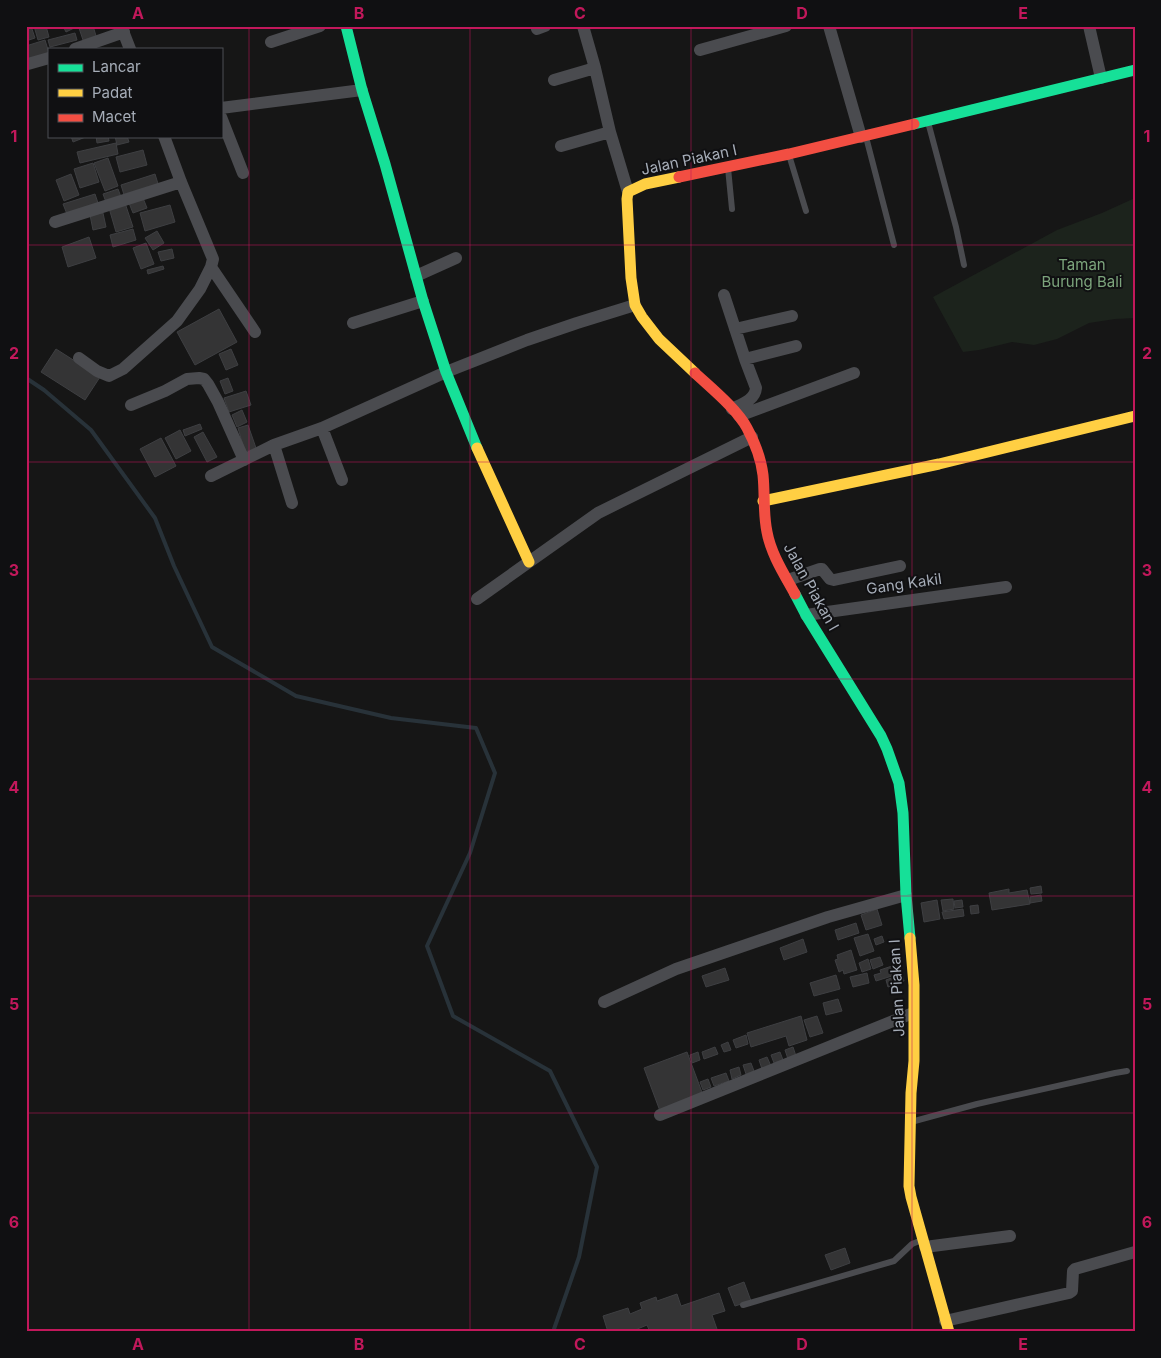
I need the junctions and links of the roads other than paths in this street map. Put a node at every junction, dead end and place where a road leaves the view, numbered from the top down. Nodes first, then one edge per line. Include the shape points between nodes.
1 (320, 26) edge
2 (346, 26) edge
3 (583, 26) edge
4 (786, 26) edge
5 (829, 26) edge
6 (1089, 26) edge
7 (123, 29) edge
8 (271, 42) dead end
9 (77, 48) edge
10 (130, 48) edge
11 (700, 50) dead end
12 (48, 58) edge
13 (28, 64) dead end
14 (596, 68) junction
15 (1135, 70) edge
16 (1101, 78) junction
17 (554, 80) dead end
18 (362, 90) junction
19 (222, 108) edge
20 (222, 119) edge
21 (928, 120) junction
22 (610, 132) junction
23 (863, 136) junction
24 (165, 138) edge
25 (561, 146) dead end
26 (789, 154) junction
27 (728, 166) junction
28 (243, 173) dead end
29 (181, 182) junction
30 (628, 192) junction
31 (732, 209) dead end
32 (806, 211) dead end
33 (55, 222) dead end
34 (894, 245) dead end
35 (456, 258) dead end
36 (964, 265) dead end
37 (211, 267) junction
38 (416, 276) junction
39 (724, 295) dead end
40 (423, 301) junction
41 (635, 306) junction
42 (792, 316) dead end
43 (353, 323) dead end
44 (735, 329) junction
45 (255, 332) dead end
46 (796, 346) dead end
47 (80, 358) dead end
48 (745, 359) junction
49 (446, 372) junction
50 (854, 373) dead end
51 (132, 405) dead end
52 (736, 412) junction
53 (1135, 416) edge
54 (322, 428) junction
55 (752, 437) junction
56 (274, 446) junction
57 (244, 460) junction
58 (211, 476) dead end
59 (342, 480) dead end
60 (764, 501) junction
61 (292, 503) dead end
62 (529, 562) junction
63 (900, 566) dead end
64 (788, 580) junction
65 (1006, 587) dead end
66 (477, 599) dead end
67 (806, 615) junction
68 (906, 895) junction
69 (604, 1002) dead end
70 (913, 1013) junction
71 (1127, 1071) dead end
72 (660, 1115) dead end
73 (910, 1122) junction
74 (1010, 1236) dead end
75 (924, 1243) junction
76 (1135, 1252) edge
77 (743, 1305) dead end
78 (947, 1326) edge

1 - 8 street
2 - 18 street
3 - 14 street
4 - 11 street
5 - 23 street
6 - 16 street
7 - 9 street
7 - 10 street
12 - 13 street
14 - 17 street
14 - 22 street
15 - 16 street, Jalan Piakan I
16 - 21 street, Jalan Piakan I
18 - 19 street
18 - 38 street
20 - 28 street
21 - 23 street, Jalan Piakan I
21 - 36 lane
22 - 25 street
22 - 30 street
23 - 26 street, Jalan Piakan I
23 - 34 lane
24 - 29 street
26 - 27 street, Jalan Piakan I
26 - 32 lane
27 - 30 street, Jalan Piakan I via 645,184
27 - 31 lane
29 - 33 street
29 - 37 street via 213,259
30 - 41 street, Jalan Piakan I
35 - 38 street
37 - 45 street
37 - 47 street via 177,321 123,369 109,376
38 - 40 street
39 - 44 street
40 - 43 street
40 - 49 street
41 - 49 street via 577,323
41 - 52 street, Jalan Piakan I via 659,340
42 - 44 street
44 - 48 street
46 - 48 street
48 - 52 street via 757,390
49 - 54 street
49 - 62 street
50 - 52 street
51 - 57 street via 187,379 204,379
52 - 55 street, Jalan Piakan I
53 - 60 street via 939,464
54 - 56 street
54 - 59 street
55 - 60 street, Jalan Piakan I via 760,460
55 - 62 street via 598,513
56 - 57 street
56 - 61 street
57 - 58 street
60 - 64 street, Jalan Piakan I via 771,547
62 - 66 street
63 - 64 street via 834,580 820,569
64 - 67 street, Jalan Piakan I
65 - 67 street, Gang Kakil
67 - 68 street, Jalan Piakan I via 867,713 893,764 903,813
68 - 69 street via 828,917 676,969
68 - 70 street, Jalan Piakan I via 914,985
70 - 72 street
70 - 73 street, Jalan Piakan I
71 - 73 lane
73 - 75 street, Jalan Piakan I via 909,1186
74 - 75 street
75 - 77 lane via 912,1244 894,1262
75 - 78 street, Jalan Piakan I
76 - 78 street via 1075,1269 1069,1293

